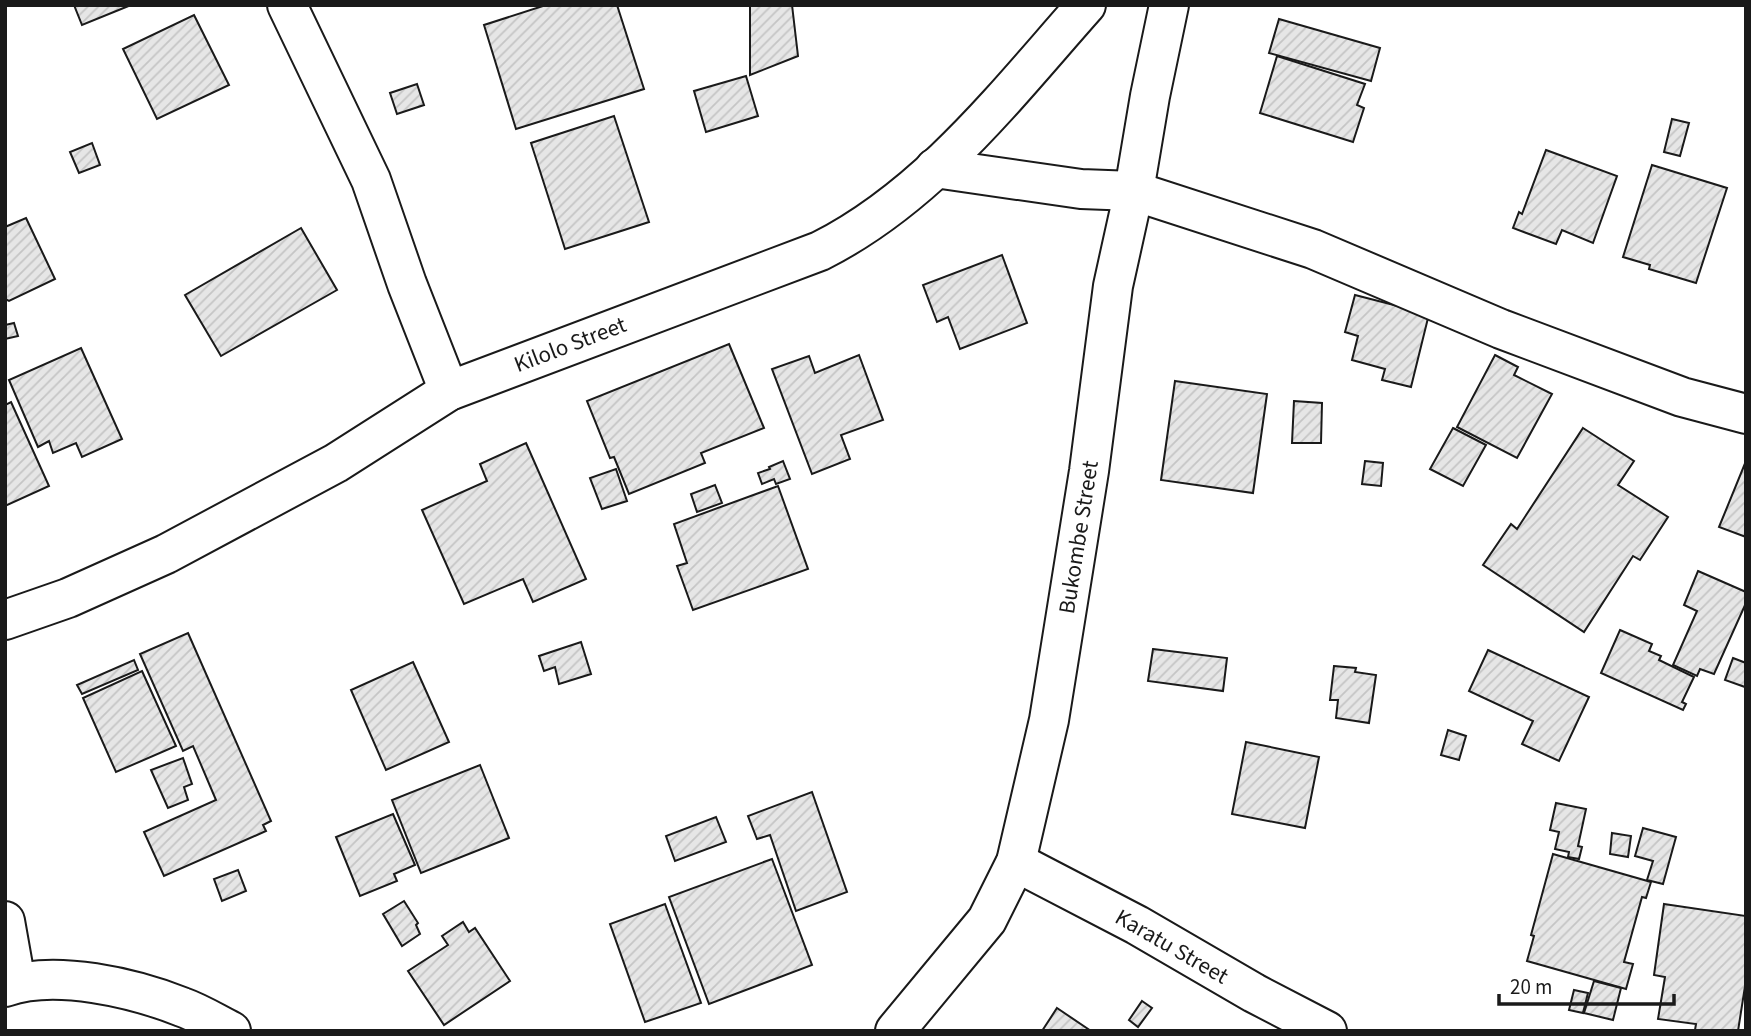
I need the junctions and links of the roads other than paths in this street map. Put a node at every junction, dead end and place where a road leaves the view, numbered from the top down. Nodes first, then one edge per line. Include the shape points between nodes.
1 (287, 5) edge
2 (1086, 5) edge
3 (1169, 5) edge
4 (935, 168) junction
5 (1134, 191) junction
6 (449, 391) junction
7 (1746, 414) edge
8 (5, 620) edge
9 (1016, 862) junction
10 (5, 921) edge
11 (11, 985) edge
12 (232, 1031) edge
13 (895, 1031) edge
14 (1327, 1031) edge

1 - 6 street via 371,180
2 - 4 street, Kilolo Street
3 - 5 street, Bukombe Street
4 - 5 street via 1081,189
4 - 6 street, Kilolo Street via 886,211 820,251
5 - 7 street via 1313,249 1527,339 1682,397
5 - 9 street, Bukombe Street via 1113,286 1049,720
6 - 8 street, Kilolo Street via 335,463 166,554 68,598
9 - 13 street, Bukombe Street via 987,920
9 - 14 street, Karatu Street
10 - 11 street
11 - 12 street via 61,979 120,989 182,1007

